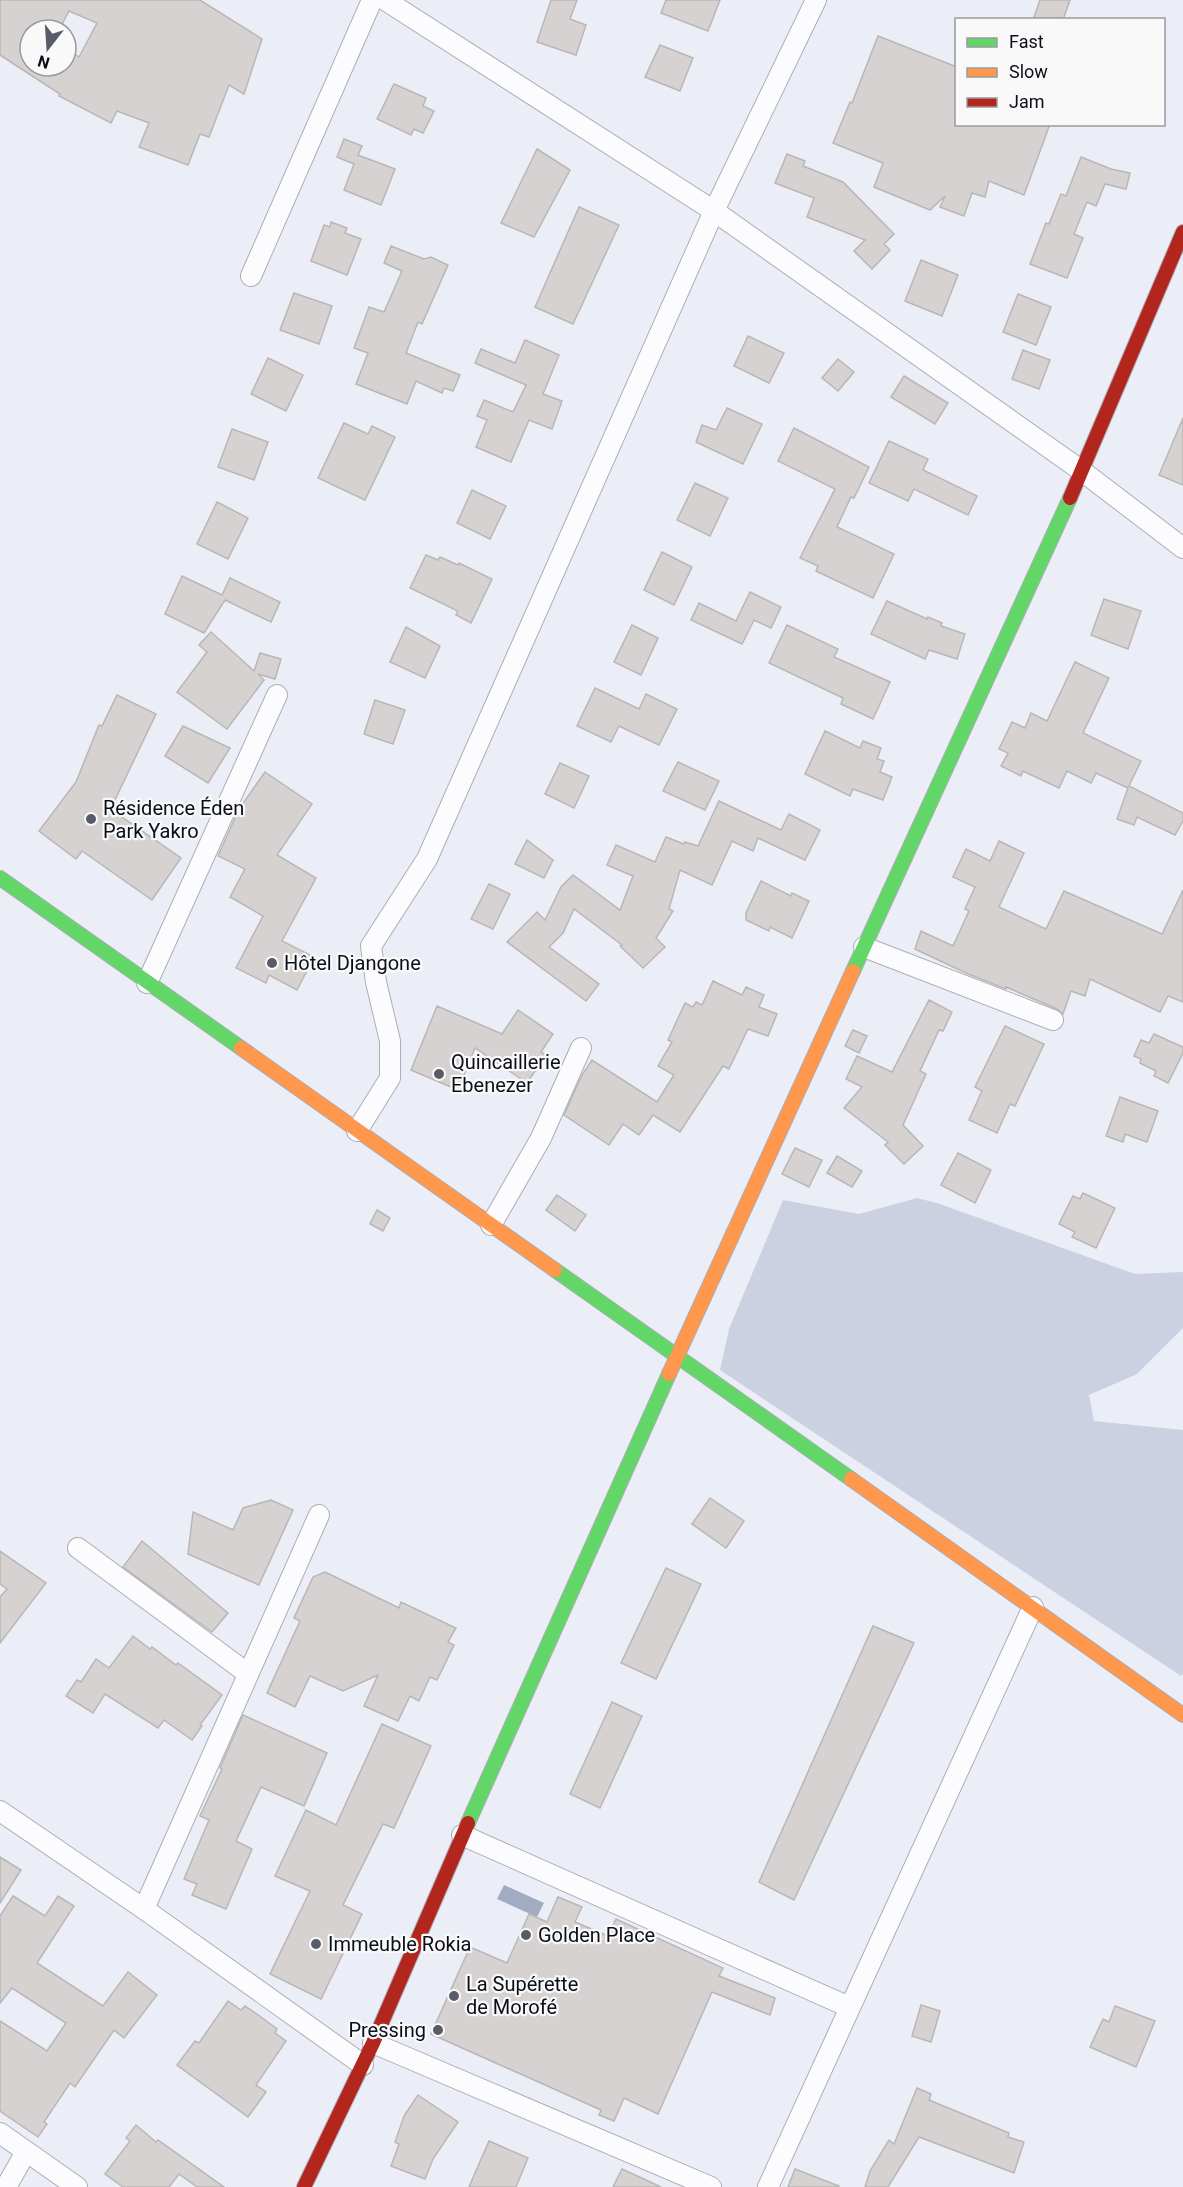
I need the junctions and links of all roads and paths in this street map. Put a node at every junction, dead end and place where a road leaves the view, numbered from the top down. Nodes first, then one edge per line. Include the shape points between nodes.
1 (372, 0) edge
2 (385, 0) edge
3 (816, 0) edge
4 (714, 211) junction
5 (1183, 232) edge
6 (251, 276) dead end
7 (1082, 471) junction
8 (1183, 548) edge
9 (277, 695) dead end
10 (0, 878) edge
11 (864, 947) junction
12 (147, 983) junction
13 (1053, 1020) dead end
14 (581, 1048) dead end
15 (357, 1131) junction
16 (491, 1225) junction
17 (677, 1356) junction
18 (319, 1515) dead end
19 (78, 1548) dead end
20 (1033, 1606) junction
21 (247, 1673) junction
22 (1183, 1715) edge
23 (0, 1811) edge
24 (462, 1834) junction
25 (144, 1909) junction
26 (849, 2007) junction
27 (373, 2043) junction
28 (363, 2065) junction
29 (0, 2133) edge
30 (26, 2152) junction
31 (6, 2187) edge
32 (77, 2187) edge
33 (304, 2187) edge
34 (711, 2187) edge
35 (768, 2187) edge

1 - 6 street
2 - 4 street
3 - 4 street
4 - 7 street
4 - 15 street via 427,859 371,946 375,982 390,1041 390,1078
5 - 7 street
7 - 8 street
7 - 11 street
9 - 12 street
10 - 12 street
11 - 13 street
11 - 17 street
12 - 15 street
14 - 16 street via 541,1138
15 - 16 street
16 - 17 street
17 - 20 street
17 - 24 street
18 - 21 street
19 - 21 street
20 - 22 street
20 - 26 street
21 - 25 street
23 - 25 street
24 - 26 street
24 - 27 street
25 - 28 street
26 - 35 street
27 - 28 street
27 - 34 street
28 - 33 street
29 - 30 street
30 - 31 street
30 - 32 street

